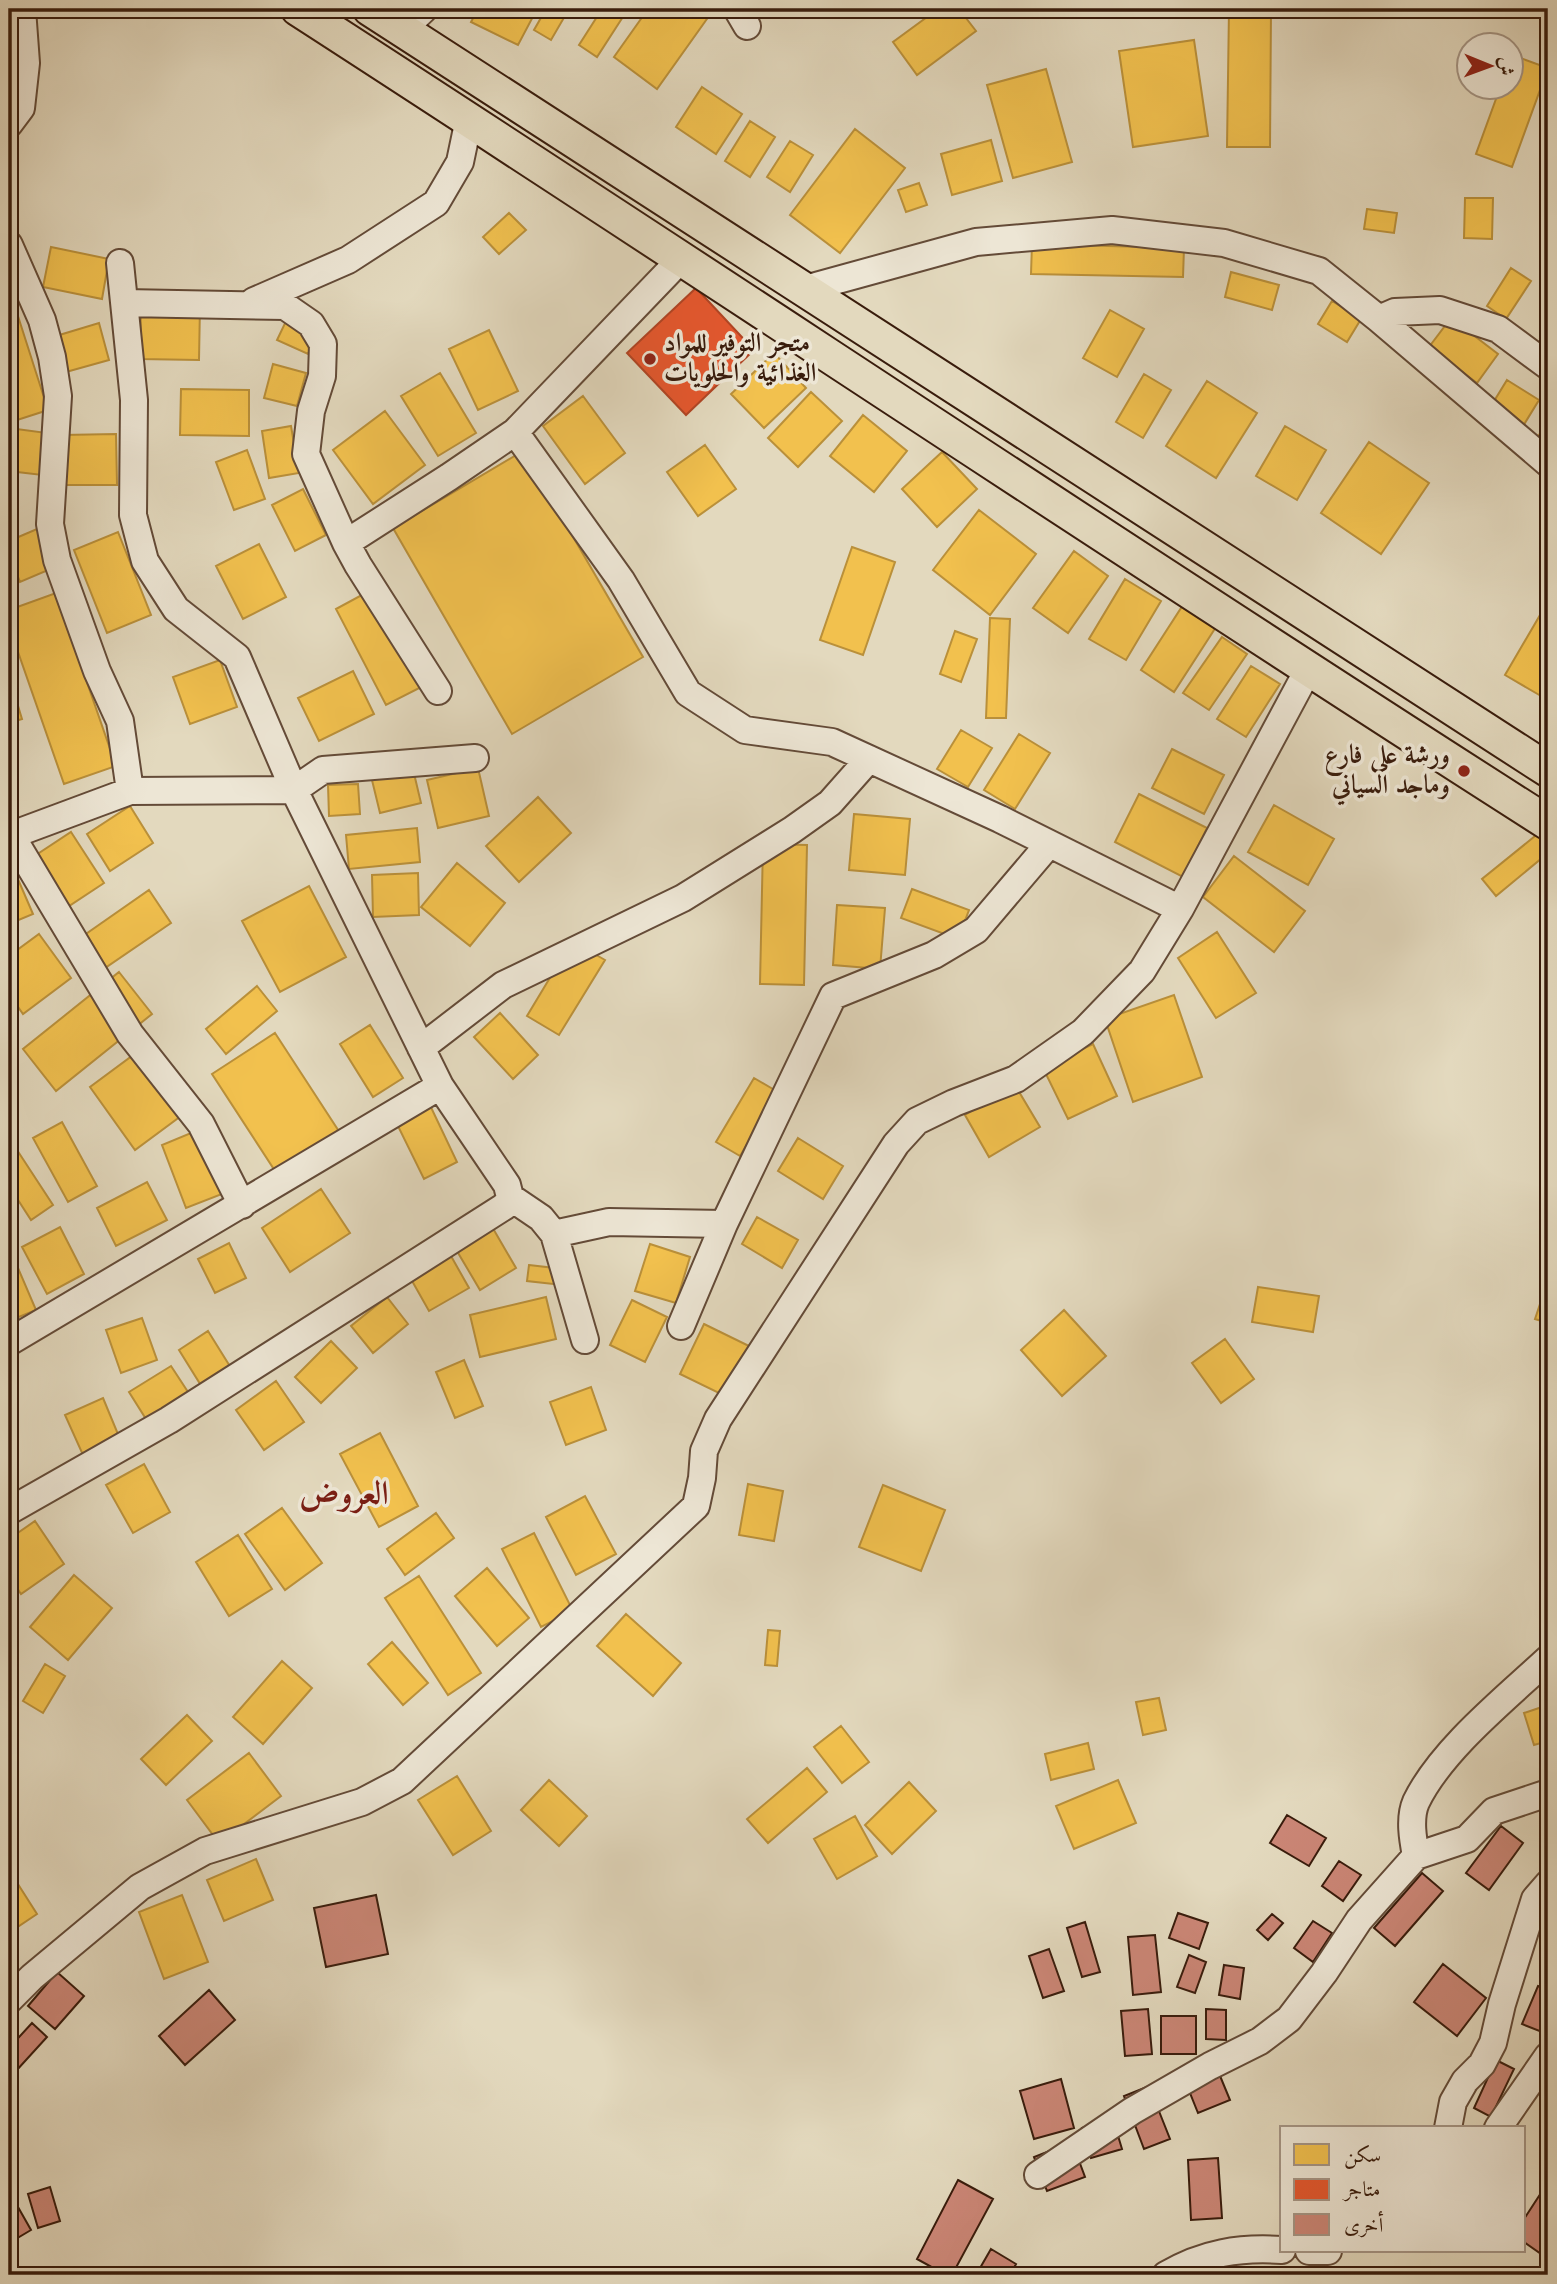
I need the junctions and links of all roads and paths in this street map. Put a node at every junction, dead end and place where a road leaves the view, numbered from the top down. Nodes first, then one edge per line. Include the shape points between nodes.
1 (22, 9) edge
2 (298, 9) edge
3 (370, 9) edge
4 (413, 19) edge
5 (469, 119) junction
6 (9, 124) edge
7 (9, 245) edge
8 (682, 258) junction
9 (120, 263) dead end
10 (805, 289) junction
11 (125, 303) junction
12 (241, 307) junction
13 (841, 312) junction
14 (1379, 319) junction
15 (818, 348) junction
16 (1548, 366) edge
17 (515, 432) junction
18 (1548, 463) edge
19 (345, 543) junction
20 (1308, 670) junction
21 (438, 691) dead end
22 (475, 758) dead end
23 (869, 759) junction
24 (1548, 770) edge
25 (294, 790) junction
26 (130, 791) junction
27 (1548, 823) edge
28 (10, 835) edge
29 (1049, 844) junction
30 (1180, 909) junction
31 (421, 1048) junction
32 (440, 1086) junction
33 (510, 1197) junction
34 (242, 1205) junction
35 (724, 1224) junction
36 (554, 1234) junction
37 (681, 1326) dead end
38 (585, 1340) dead end
39 (9, 1342) edge
40 (9, 1511) edge
41 (1548, 1659) edge
42 (1548, 1793) edge
43 (1416, 1856) junction
44 (1548, 1884) edge
45 (9, 2000) edge
46 (1548, 2056) edge
47 (1448, 2126) edge
48 (1500, 2126) edge
49 (1038, 2175) dead end
50 (1280, 2250) edge
51 (1166, 2275) edge

1 - 6 street via 26,63 21,108
2 - 5 main road
3 - 4 main road
4 - 10 main road
5 - 8 main road
5 - 12 street via 460,162 436,203 348,260
7 - 26 street via 42,320 58,396 51,524 57,560 120,721
8 - 15 main road
8 - 17 street
9 - 11 street
10 - 13 main road
10 - 14 street via 976,242 1112,230 1224,243 1319,271
11 - 12 street
11 - 25 street via 134,400 133,515 145,561 177,609 237,657
12 - 19 street via 285,306 311,324 323,344 322,376 306,454
13 - 15 main road
13 - 24 main road
14 - 16 street via 1395,312 1440,310 1498,329
14 - 18 street
15 - 20 main road
17 - 19 street
17 - 23 street via 621,580 688,693 745,730 832,742
19 - 21 street
20 - 27 main road
20 - 30 street
22 - 25 street via 323,770
23 - 29 street
23 - 31 street via 830,803 792,830 683,898 503,985
25 - 26 street
25 - 31 street
26 - 28 street
28 - 34 street via 130,1034 201,1124
29 - 30 street
29 - 35 street via 976,930 934,954 833,996
30 - 45 street via 1142,971 1083,1032 1016,1079 916,1121 718,1419 704,1451 696,1506 412,1772 362,1802 205,1851 140,1887
31 - 32 street
32 - 33 street via 507,1185
32 - 34 street
33 - 36 street via 541,1218
33 - 40 street via 505,1206 169,1420
34 - 39 street
35 - 36 street via 609,1222
35 - 37 street
36 - 38 street
41 - 43 street via 1442,1762 1415,1804 1412,1838
42 - 43 street via 1494,1811 1467,1839
43 - 49 street via 1359,1920 1289,2019 1260,2041 1132,2111
44 - 47 street via 1535,1899 1493,2043 1453,2102
46 - 48 street
50 - 51 street via 1224,2252

